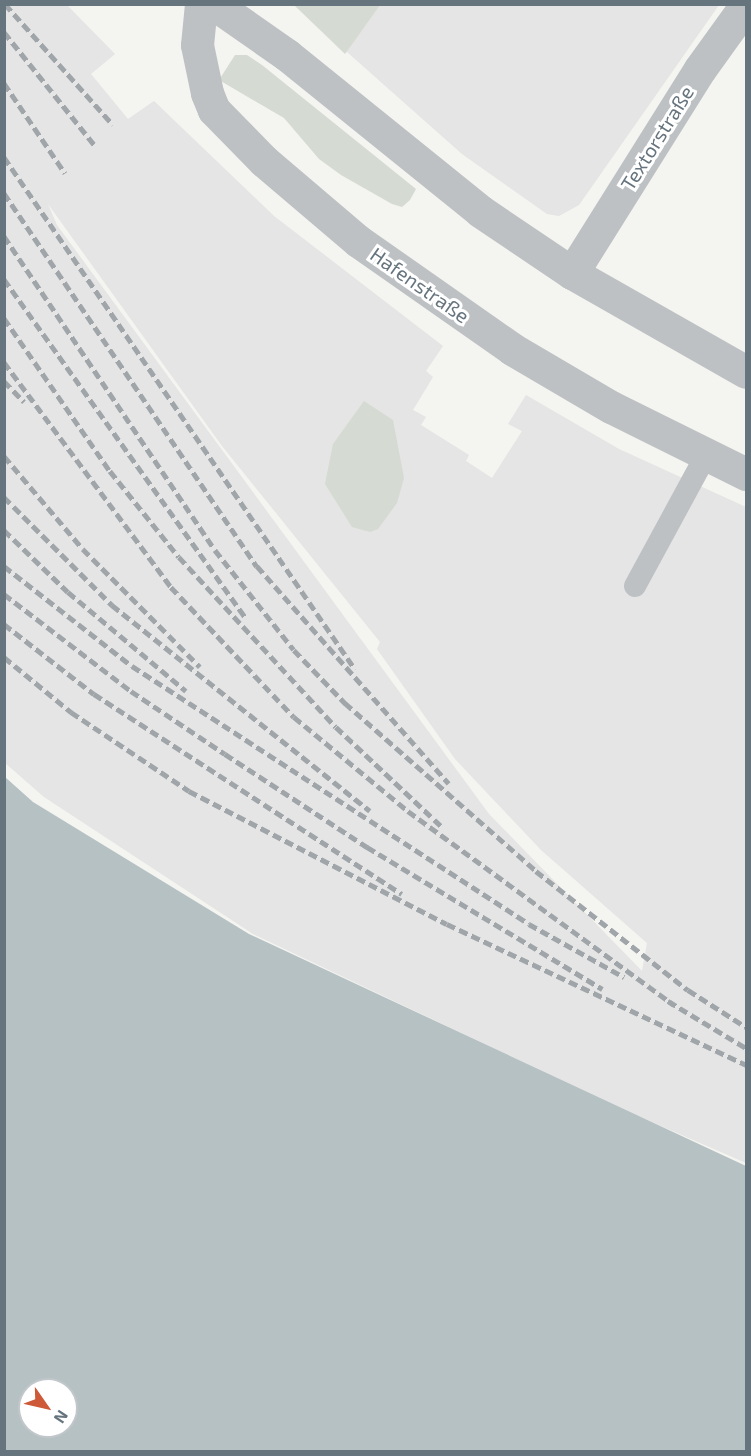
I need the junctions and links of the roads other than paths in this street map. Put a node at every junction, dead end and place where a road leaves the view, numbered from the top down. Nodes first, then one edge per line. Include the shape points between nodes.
1 (201, 4) edge
2 (214, 4) edge
3 (747, 5) edge
4 (572, 273) junction
5 (747, 372) edge
6 (706, 455) junction
7 (747, 474) edge
8 (635, 586) dead end

1 - 6 street, Hafenstraße via 197,45 207,93 214,110 264,160 358,241 512,349
2 - 4 street via 287,55 480,211
3 - 4 street, Textorstraße via 700,69
4 - 5 street
6 - 7 street, Hafenstraße
6 - 8 lane

